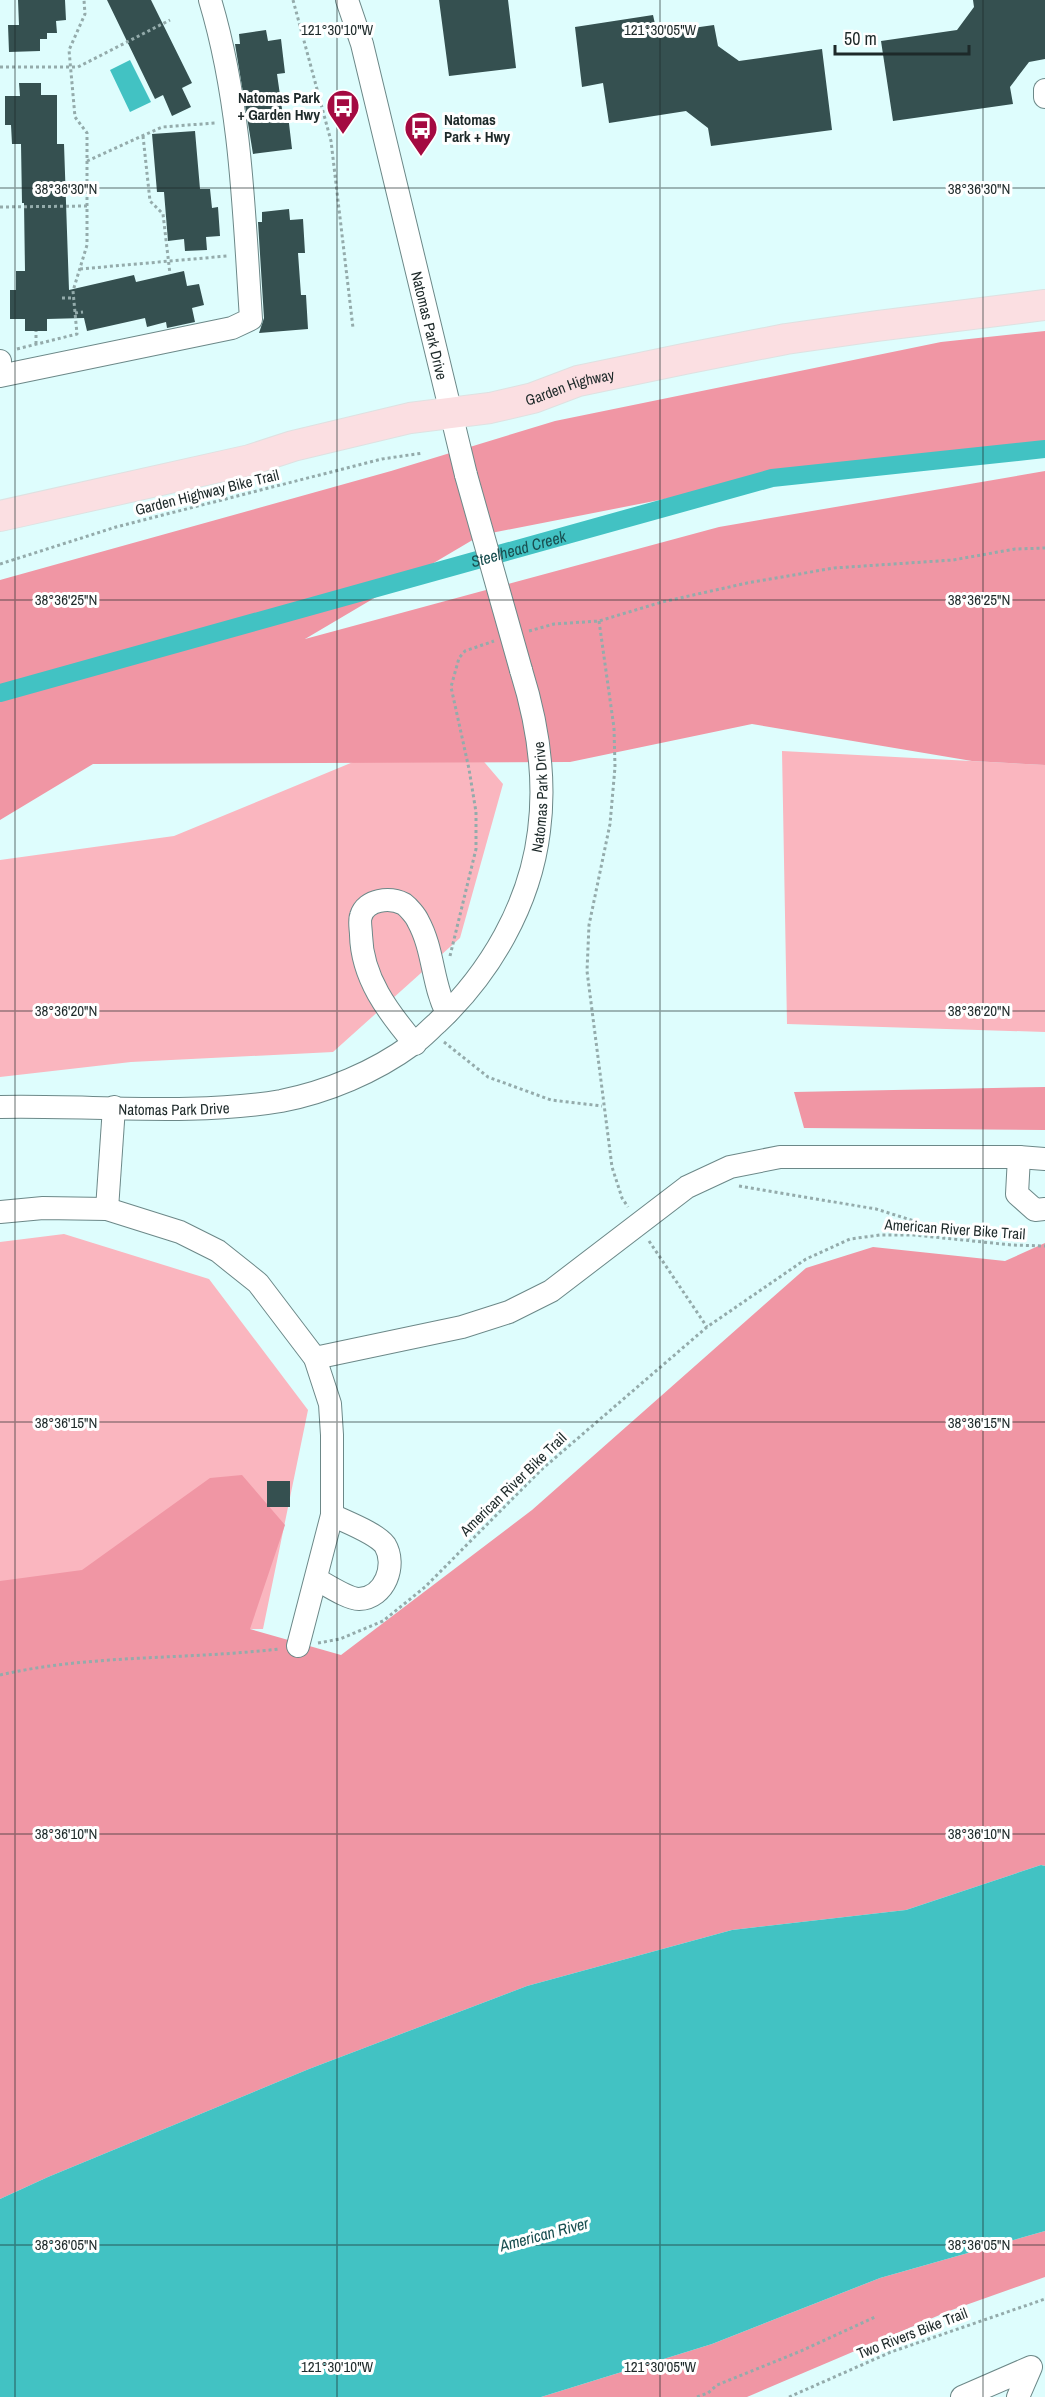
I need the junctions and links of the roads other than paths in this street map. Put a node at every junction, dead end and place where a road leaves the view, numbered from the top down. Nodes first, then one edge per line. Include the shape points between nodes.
1 (210, 0) edge
2 (347, 0) edge
3 (1045, 90) edge
4 (1045, 97) edge
5 (1045, 305) edge
6 (7, 355) edge
7 (451, 413) junction
8 (99, 494) junction
9 (0, 509) edge
10 (0, 516) edge
11 (447, 1013) junction
12 (422, 1037) junction
13 (0, 1107) edge
14 (114, 1107) junction
15 (1019, 1157) junction
16 (1045, 1159) edge
17 (107, 1209) junction
18 (1045, 1209) edge
19 (0, 1212) edge
20 (315, 1358) junction
21 (332, 1515) junction
22 (316, 1579) junction
23 (298, 1646) road end
24 (962, 2397) edge
25 (1018, 2397) edge

1 - 6 street via 234,122 251,319 232,328 0,376
2 - 7 street, Natomas Park Drive via 362,44
3 - 4 street
5 - 7 main road, Garden Highway via 786,339 578,381 532,398
7 - 8 main road, Garden Highway via 410,418
7 - 11 street, Natomas Park Drive, bridge via 532,704 542,790 540,831 531,873 514,918 488,964
8 - 9 main road, Garden Highway
8 - 10 main road, Garden Highway
11 - 12 street, Natomas Park Drive
11 - 12 street via 439,998 430,951 418,921 405,905 384,899 370,904 361,916 369,978 392,1017
12 - 14 street, Natomas Park Drive via 373,1069 281,1101 178,1108
13 - 14 street, Natomas Park Drive
14 - 17 street
15 - 16 street
15 - 18 street via 1017,1194 1035,1210
15 - 20 street via 780,1157 730,1167 687,1187 551,1291 509,1312 462,1327
17 - 19 street
17 - 20 street via 180,1233 218,1251 258,1283
20 - 21 street via 330,1404
21 - 22 street
21 - 22 street via 384,1545 390,1561 387,1581 359,1599
22 - 23 street
24 - 25 street via 1031,2367

